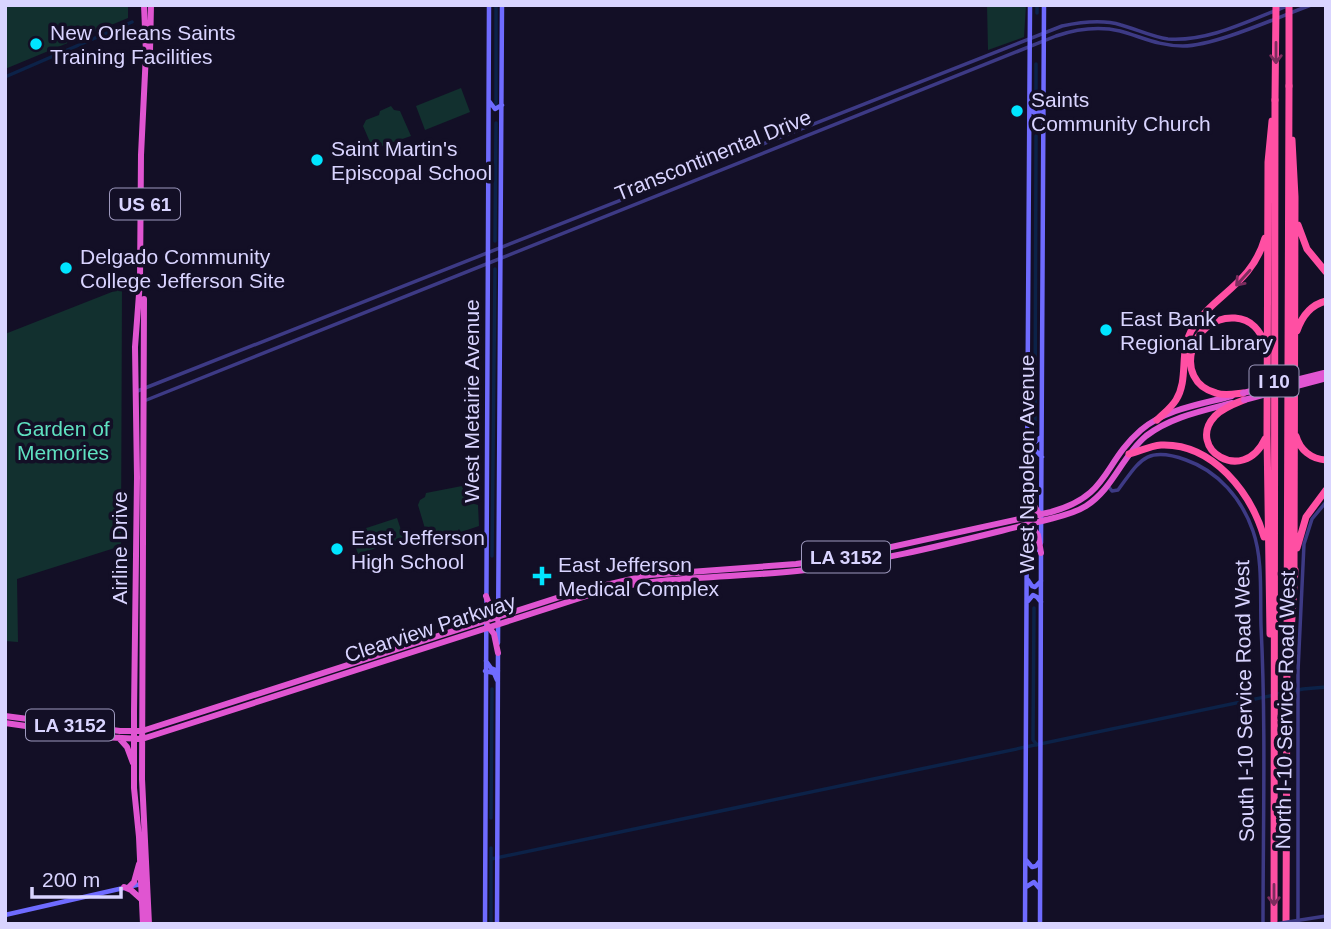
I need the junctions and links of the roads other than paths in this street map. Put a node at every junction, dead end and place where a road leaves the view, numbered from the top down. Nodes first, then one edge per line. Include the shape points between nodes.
1 (144, 5) edge
2 (151, 5) edge
3 (489, 5) edge
4 (502, 5) edge
5 (1030, 5) edge
6 (1044, 5) edge
7 (1276, 5) edge
8 (1289, 5) edge
9 (1311, 5) edge
10 (1044, 33) junction
11 (1029, 38) junction
12 (1044, 40) junction
13 (1029, 46) junction
14 (488, 96) junction
15 (1275, 100) junction
16 (1029, 102) junction
17 (502, 104) junction
18 (1043, 108) junction
19 (1289, 115) junction
20 (502, 126) junction
21 (488, 128) junction
22 (1029, 130) junction
23 (1043, 130) junction
24 (787, 135) junction
25 (789, 141) junction
26 (1295, 197) junction
27 (1268, 216) junction
28 (488, 236) junction
29 (502, 236) junction
30 (502, 248) junction
31 (488, 253) junction
32 (502, 257) junction
33 (488, 263) junction
34 (488, 272) junction
35 (1326, 272) edge
36 (502, 275) junction
37 (1326, 301) edge
38 (1295, 345) junction
39 (1267, 349) junction
40 (1325, 376) edge
41 (138, 391) junction
42 (1243, 396) junction
43 (138, 403) junction
44 (1189, 411) junction
45 (1157, 420) junction
46 (1294, 426) junction
47 (1267, 435) junction
48 (1027, 436) junction
49 (1042, 437) junction
50 (1129, 454) junction
51 (1027, 455) junction
52 (1042, 457) junction
53 (1326, 460) edge
54 (1027, 475) junction
55 (1104, 485) junction
56 (1326, 490) edge
57 (1326, 502) edge
58 (1041, 517) junction
59 (1026, 522) junction
60 (1267, 547) junction
61 (1027, 550) junction
62 (1041, 553) junction
63 (874, 555) junction
64 (499, 561) junction
65 (486, 562) junction
66 (739, 568) junction
67 (709, 569) junction
68 (1294, 573) junction
69 (715, 576) junction
70 (1027, 576) junction
71 (688, 577) junction
72 (1041, 580) junction
73 (486, 583) junction
74 (499, 583) junction
75 (486, 596) junction
76 (543, 602) junction
77 (1041, 603) junction
78 (1026, 604) junction
79 (529, 614) junction
80 (499, 620) junction
81 (487, 625) junction
82 (417, 642) junction
83 (1287, 644) junction
84 (420, 650) junction
85 (498, 653) junction
86 (498, 662) junction
87 (1274, 663) junction
88 (487, 668) junction
89 (498, 671) junction
90 (498, 682) junction
91 (485, 685) junction
92 (265, 693) junction
93 (235, 710) junction
94 (5, 716) edge
95 (5, 723) edge
96 (138, 735) junction
97 (119, 738) junction
98 (134, 765) junction
99 (137, 813) junction
100 (498, 818) junction
101 (484, 819) junction
102 (144, 823) junction
103 (484, 846) junction
104 (498, 850) junction
105 (1041, 859) junction
106 (1026, 860) junction
107 (140, 862) junction
108 (144, 884) junction
109 (127, 887) junction
110 (1025, 889) junction
111 (1040, 890) junction
112 (142, 899) junction
113 (5, 915) edge
114 (1326, 916) edge
115 (142, 924) edge
116 (149, 924) edge
117 (485, 924) edge
118 (497, 924) edge
119 (1025, 924) edge
120 (1040, 924) edge
121 (1263, 924) edge
122 (1274, 924) edge
123 (1286, 924) edge
124 (1298, 924) edge

1 - 41 highway, Airline Drive / US 61 via 141,281 135,347
2 - 41 highway, Airline Drive / US 61
3 - 14 main road, West Metairie Avenue
4 - 17 main road, West Metairie Avenue
5 - 11 main road, West Napoleon Avenue
6 - 10 main road, West Napoleon Avenue
7 -> 15 highway, I 10, bridge
8 - 10 street, Transcontinental Drive via 1186,39 1091,22
8 - 19 highway, I 10, bridge
9 - 12 street, Transcontinental Drive via 1199,44 1166,45 1098,28
10 - 11 street, Transcontinental Drive
10 - 12 main road, West Napoleon Avenue
11 - 13 main road, West Napoleon Avenue
11 - 24 street, Transcontinental Drive
12 - 13 street, Transcontinental Drive
12 - 18 main road, West Napoleon Avenue
13 - 16 main road, West Napoleon Avenue
13 - 25 street, Transcontinental Drive
14 - 17 main road via 495,109
14 - 21 main road, West Metairie Avenue
15 - 27 highway
15 - 87 highway, I 10
16 - 18 main road via 1035,113
16 - 22 main road, West Napoleon Avenue
17 - 20 main road, West Metairie Avenue
18 - 23 main road, West Napoleon Avenue
19 - 26 highway
19 - 83 highway, I 10
20 - 21 main road via 495,118
20 - 29 main road, West Metairie Avenue
21 - 28 main road, West Metairie Avenue
22 - 23 main road via 1037,122
22 - 48 main road, West Napoleon Avenue
23 - 49 main road, West Napoleon Avenue
24 - 25 street
24 - 30 street, Transcontinental Drive
25 - 32 street, Transcontinental Drive
26 - 35 highway via 1301,235
26 - 38 highway
27 - 39 highway
27 -> 45 highway via 1264,241 1252,267 1190,334 1180,392
28 - 29 main road via 496,245
28 - 31 main road, West Metairie Avenue
29 - 30 main road, West Metairie Avenue
30 - 31 street, Transcontinental Drive
30 - 32 main road, West Metairie Avenue
31 - 33 main road, West Metairie Avenue
31 - 41 street, Transcontinental Drive
32 - 33 street, Transcontinental Drive
32 - 36 main road, West Metairie Avenue
33 - 34 main road, West Metairie Avenue
33 - 43 street, Transcontinental Drive
34 - 36 main road via 496,265
34 - 65 main road, West Metairie Avenue
36 - 64 main road, West Metairie Avenue
37 - 38 highway via 1305,314
38 - 46 highway
39 - 42 highway via 1262,335 1248,322 1226,318 1199,334 1191,366 1199,382 1217,394
39 - 47 highway
40 - 42 highway, Clearview Parkway / LA 3152, bridge
41 - 43 highway, Airline Drive / US 61
42 - 44 highway, Clearview Parkway / LA 3152
42 - 47 highway via 1210,423 1209,445 1214,454 1231,461 1244,460 1257,453
43 - 96 highway, Airline Drive / US 61
44 - 45 highway, Clearview Parkway / LA 3152
44 - 50 highway, Clearview Parkway / LA 3152 via 1155,430
45 - 55 highway, Clearview Parkway / LA 3152 via 1130,441
46 - 53 highway via 1304,450
46 - 68 highway
47 - 60 highway
48 - 49 main road via 1034,443
48 - 51 main road, West Napoleon Avenue
49 - 52 main road, West Napoleon Avenue
50 - 55 highway, Clearview Parkway / LA 3152
50 - 60 highway via 1166,445 1221,468 1248,499
51 - 52 main road via 1035,450
51 - 54 main road, West Napoleon Avenue
52 - 58 main road, West Napoleon Avenue
54 - 58 highway via 1032,505
54 - 59 main road, West Napoleon Avenue
55 - 58 highway, Clearview Parkway / LA 3152
55 - 58 highway, Clearview Parkway / LA 3152 via 1095,499 1072,513
55 - 121 street, South I-10 Service Road West via 1117,487 1142,459 1160,454 1193,462 1221,480 1243,508 1255,538 1263,691
56 - 68 highway via 1301,526
57 - 124 street, North I-10 Service Road West via 1312,519 1304,544 1298,684
58 - 59 highway, Clearview Parkway / LA 3152
58 - 62 main road, West Napoleon Avenue
59 - 61 main road, West Napoleon Avenue
59 - 62 highway via 1038,535
59 - 63 highway, Clearview Parkway / LA 3152
59 - 63 highway, Clearview Parkway / LA 3152 via 887,548
60 - 87 highway
61 - 62 main road via 1033,545
61 - 70 main road, West Napoleon Avenue
62 - 72 main road, West Napoleon Avenue
63 - 66 highway, Clearview Parkway / LA 3152
63 - 69 highway, Clearview Parkway / LA 3152 via 806,570
64 - 65 main road via 493,568
64 - 74 main road, West Metairie Avenue
65 - 73 main road, West Metairie Avenue
66 - 67 highway, Clearview Parkway / LA 3152
66 - 69 highway
67 - 71 highway
67 - 76 highway, Clearview Parkway / LA 3152 via 622,579
68 - 83 highway
69 - 71 highway, Clearview Parkway / LA 3152
70 - 72 main road via 1033,587
70 - 78 main road, West Napoleon Avenue
71 - 79 highway, Clearview Parkway / LA 3152 via 605,590
72 - 77 main road, West Napoleon Avenue
73 - 74 main road via 493,577
73 - 75 main road, West Metairie Avenue
74 - 80 main road, West Metairie Avenue
75 - 80 highway
75 - 81 main road, West Metairie Avenue
76 - 79 highway
76 - 80 highway, Clearview Parkway / LA 3152
77 - 78 main road via 1033,595
77 - 105 main road, West Napoleon Avenue
78 - 106 main road, West Napoleon Avenue
79 - 80 highway, Clearview Parkway / LA 3152
80 - 81 highway, Clearview Parkway / LA 3152
80 - 85 main road, West Metairie Avenue
81 - 82 highway, Clearview Parkway / LA 3152 via 477,623
81 - 84 highway, Clearview Parkway / LA 3152
81 - 85 highway
81 - 88 main road, West Metairie Avenue
82 - 84 highway
82 - 92 highway, Clearview Parkway / LA 3152
83 - 123 highway, I 10
84 - 93 highway, Clearview Parkway / LA 3152
85 - 86 main road, West Metairie Avenue
86 - 88 main road
86 - 89 main road, West Metairie Avenue
87 -> 122 highway, I 10
88 - 89 main road
88 - 90 main road
88 - 91 main road, West Metairie Avenue
89 - 90 main road, West Metairie Avenue
90 - 91 main road via 490,678
90 - 100 main road, West Metairie Avenue
91 - 101 main road, West Metairie Avenue
92 - 93 highway
92 - 96 highway, Clearview Parkway / LA 3152
93 - 96 highway, Clearview Parkway / LA 3152
94 - 96 highway, LA 3152
95 - 97 highway, Clearview Parkway / LA 3152
96 - 97 highway, Clearview Parkway / LA 3152
96 - 98 highway, Airline Drive / US 61
96 - 102 highway, Airline Drive / US 61
97 - 98 highway
98 - 99 highway, Airline Drive / US 61
99 - 102 highway
99 - 107 highway, Airline Drive / US 61
100 - 101 main road via 492,829
100 - 104 main road, West Metairie Avenue
101 - 103 main road, West Metairie Avenue
102 - 108 highway, Airline Drive / US 61
103 - 104 main road via 492,837
103 - 117 main road, West Metairie Avenue
104 - 118 main road, West Metairie Avenue
105 - 106 main road via 1034,867
105 - 111 main road, West Napoleon Avenue
106 - 110 main road, West Napoleon Avenue
107 - 108 highway, Airline Drive / US 61
107 - 109 highway via 134,882
108 - 109 main road
108 - 112 highway, Airline Drive / US 61
108 - 116 highway, Airline Drive / US 61
109 - 112 highway
109 - 113 main road
110 - 111 main road via 1034,882
110 - 119 main road, West Napoleon Avenue
111 - 120 main road, West Napoleon Avenue
112 - 115 highway, Airline Drive / US 61
114 - 122 street, bridge

